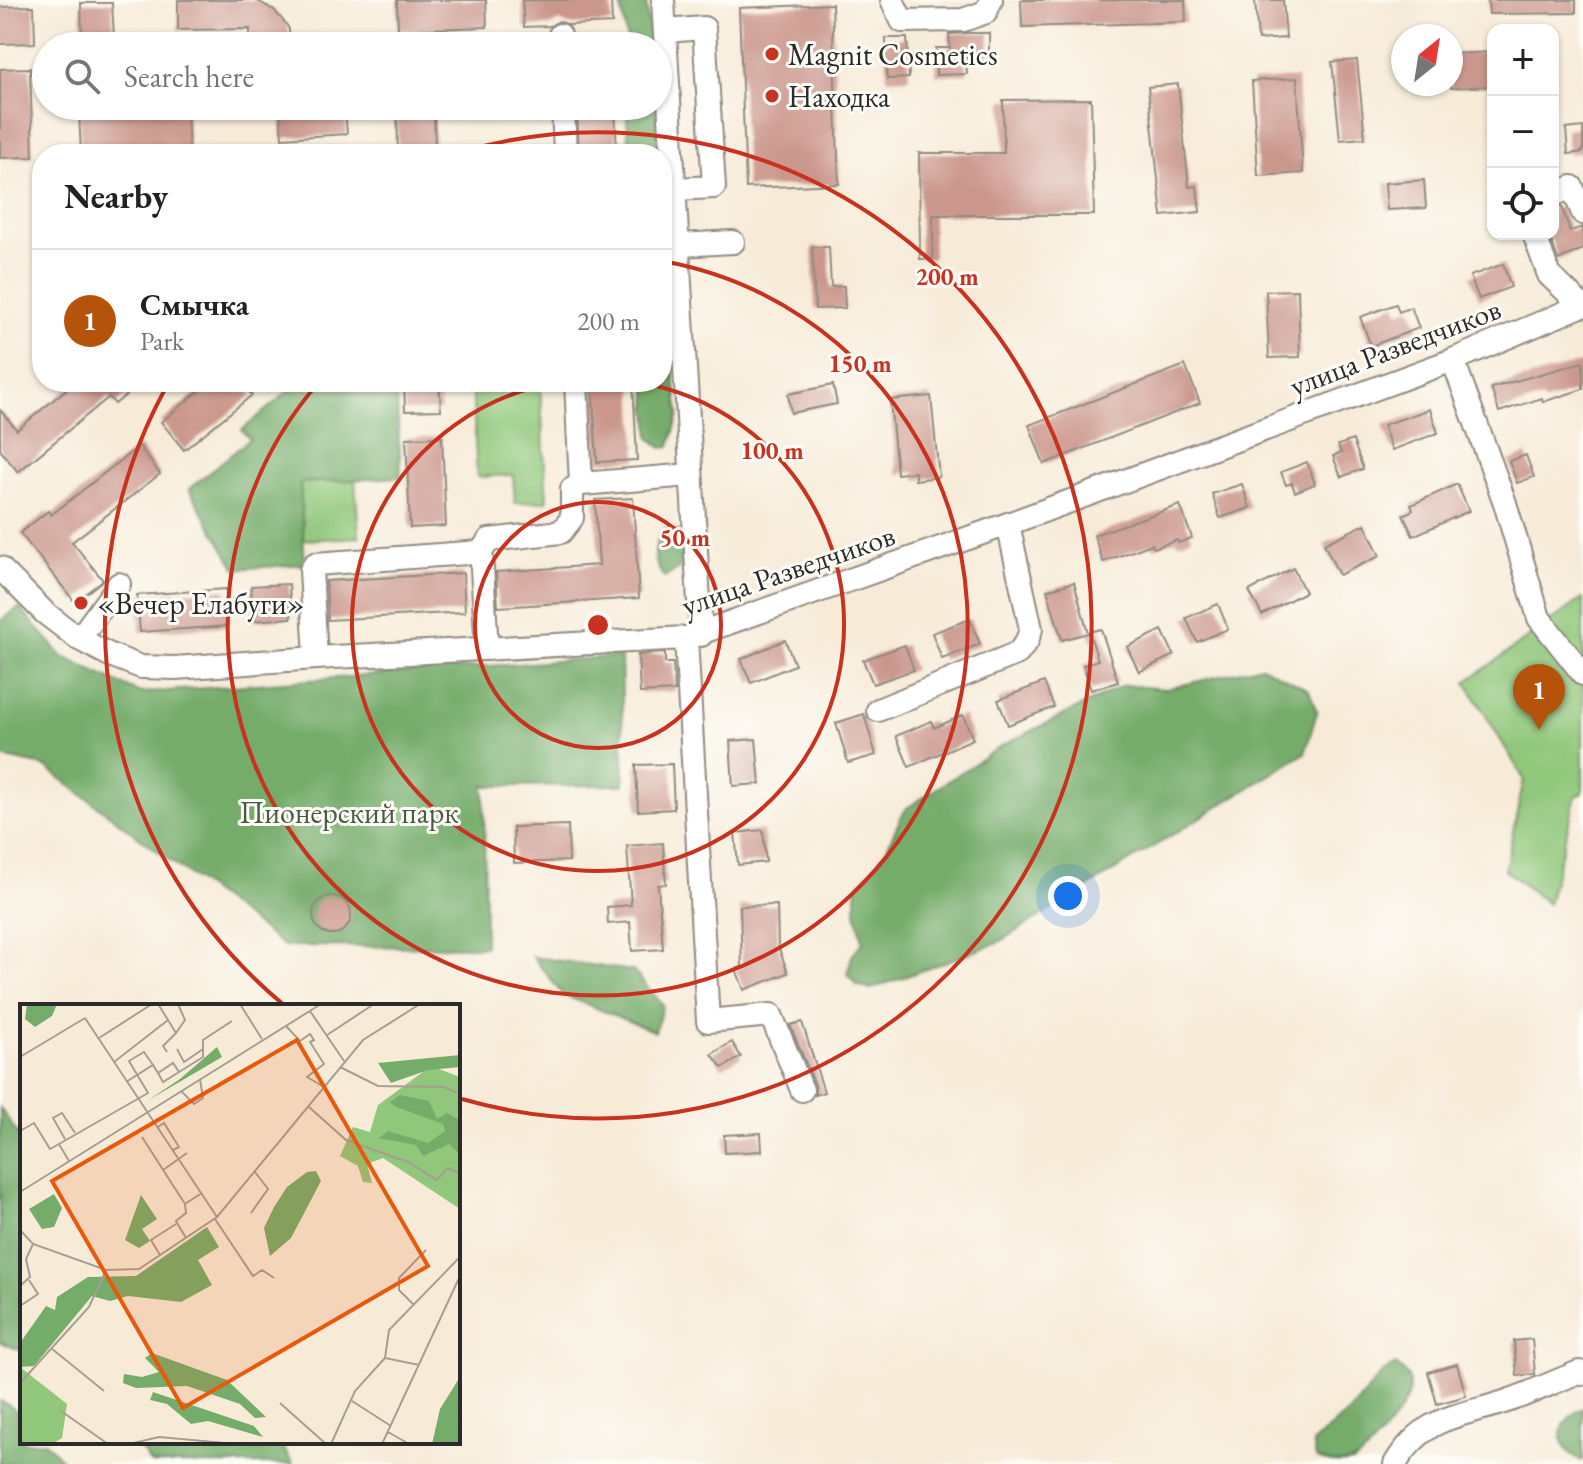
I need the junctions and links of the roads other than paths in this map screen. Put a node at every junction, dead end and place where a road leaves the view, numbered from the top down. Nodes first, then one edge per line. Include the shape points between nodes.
1 (663, 0) edge
2 (892, 0) edge
3 (991, 0) edge
4 (665, 31) joint
5 (564, 120) edge
6 (670, 120) edge
7 (565, 144) edge
8 (671, 144) edge
9 (672, 154) edge
10 (674, 189) junction
11 (1559, 192) edge
12 (672, 212) edge
13 (1583, 213) edge
14 (1536, 240) edge
15 (733, 242) dead end
16 (672, 246) edge
17 (672, 277) edge
18 (1582, 305) edge
19 (1453, 360) junction
20 (576, 392) edge
21 (691, 475) junction
22 (581, 484) junction
23 (1008, 524) junction
24 (481, 552) junction
25 (3, 578) edge
26 (119, 584) dead end
27 (693, 637) junction
28 (79, 639) junction
29 (487, 649) junction
30 (316, 658) junction
31 (1583, 674) edge
32 (878, 710) dead end
33 (802, 1090) dead end
34 (1583, 1373) edge
35 (1395, 1464) edge

1 - 4 street
2 - 3 street via 902,21 963,20 986,12
4 - 10 street via 704,28 714,187
5 - 7 street
6 - 8 street
9 - 10 street
10 - 12 street
11 - 13 street via 1572,187
14 - 18 street via 1549,275
15 - 16 street
17 - 21 street
18 - 19 street, улица Разведчиков
19 - 23 street, улица Разведчиков
19 - 31 street via 1505,503 1539,618
20 - 22 street
21 - 22 street
21 - 27 street
22 - 24 street via 572,489 572,518 561,532 495,538
23 - 27 street, улица Разведчиков
23 - 32 street via 1031,629 1027,641 1018,653
24 - 29 street
24 - 30 street via 315,564 311,570
25 - 28 street, улица Разведчиков
26 - 28 street
27 - 29 street, улица Разведчиков
27 - 33 street via 708,1021 771,1015
28 - 30 street, улица Разведчиков via 141,667
29 - 30 street, улица Разведчиков
34 - 35 street via 1436,1421 1412,1440

